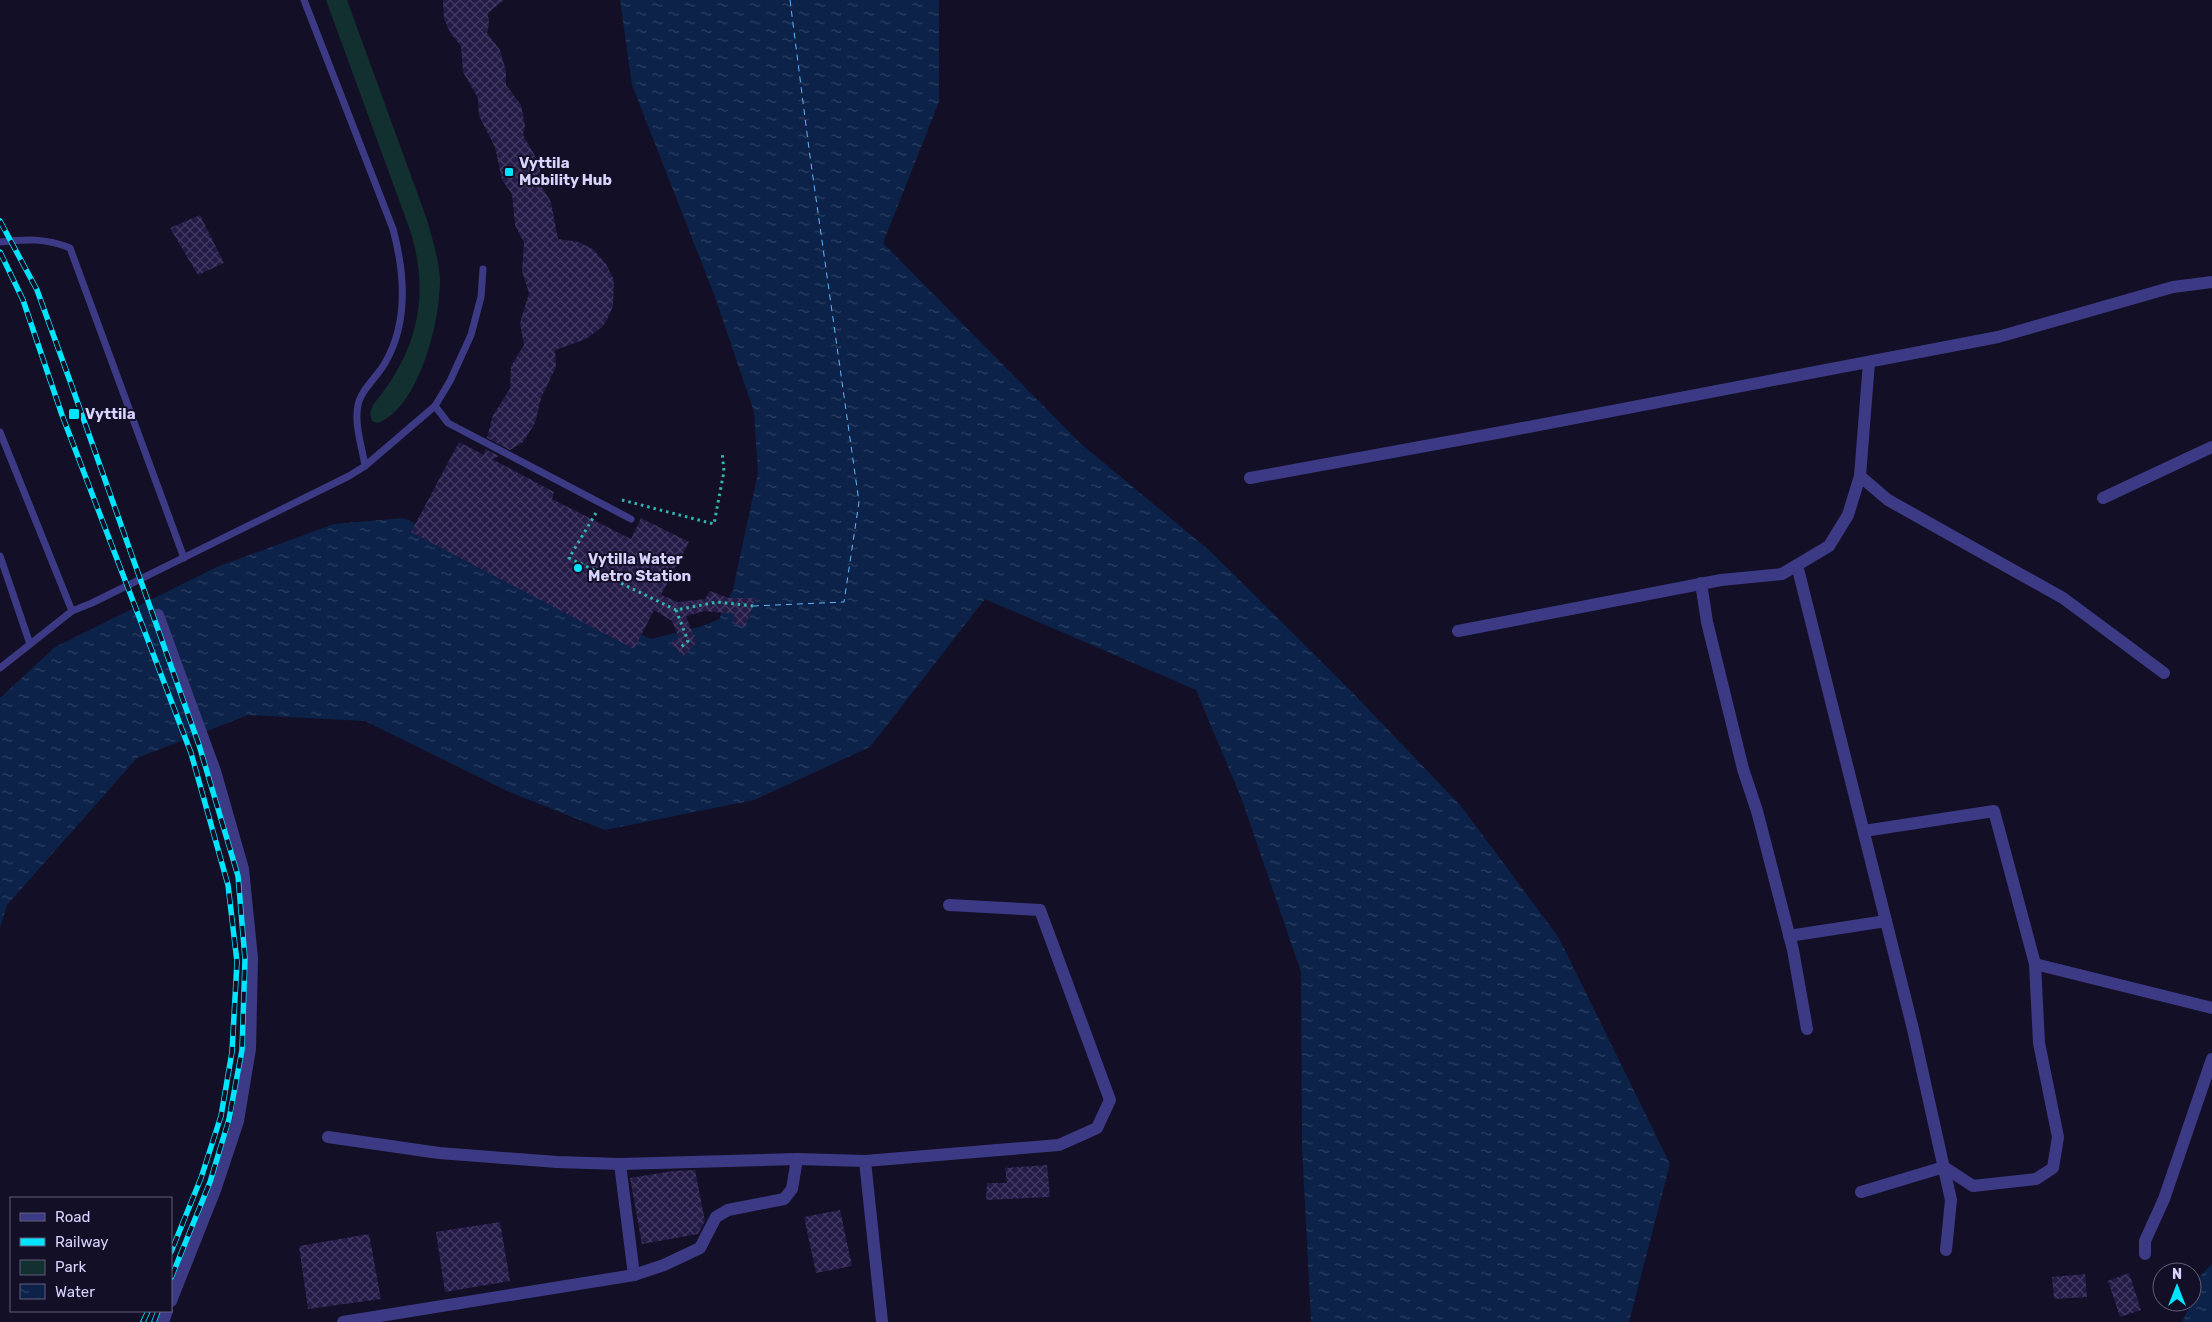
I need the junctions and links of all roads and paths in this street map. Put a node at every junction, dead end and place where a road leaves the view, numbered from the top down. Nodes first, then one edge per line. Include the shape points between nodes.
1 (304, 0) edge
2 (0, 242) edge
3 (483, 268) dead end
4 (2212, 282) edge
5 (1869, 362) junction
6 (435, 406) junction
7 (0, 432) edge
8 (2212, 447) edge
9 (722, 452) dead end
10 (365, 466) junction
11 (1860, 476) junction
12 (1250, 478) dead end
13 (2102, 498) dead end
14 (620, 500) dead end
15 (600, 507) dead end
16 (631, 519) dead end
17 (0, 556) edge
18 (184, 558) junction
19 (1797, 565) junction
20 (1701, 583) junction
21 (753, 606) dead end
22 (676, 610) junction
23 (72, 611) junction
24 (158, 615) dead end
25 (1458, 631) dead end
26 (30, 644) junction
27 (681, 647) dead end
28 (0, 668) edge
29 (2164, 673) dead end
30 (1864, 831) junction
31 (949, 905) dead end
32 (1886, 921) junction
33 (1789, 936) junction
34 (2034, 964) junction
35 (2212, 1008) edge
36 (1807, 1029) dead end
37 (2212, 1059) edge
38 (328, 1137) dead end
39 (797, 1160) junction
40 (865, 1161) junction
41 (620, 1164) junction
42 (1944, 1167) junction
43 (1861, 1192) dead end
44 (1946, 1250) dead end
45 (2146, 1254) dead end
46 (634, 1275) junction
47 (172, 1299) edge
48 (343, 1322) edge
49 (882, 1322) edge

1 - 10 lane via 400,253 404,297 393,347 358,402 356,418
2 - 18 lane via 28,239 54,242 70,248
3 - 6 lane via 481,297 470,335
4 - 5 street via 2172,287 1998,336
5 - 11 street
5 - 12 street
6 - 10 lane
6 - 16 lane via 448,423
7 - 23 lane
8 - 13 street
9 - 14 path via 724,471 714,524
10 - 18 lane
11 - 19 street via 1848,515 1830,546
11 - 29 street via 1888,500 2063,598
15 - 22 path via 569,558
17 - 26 lane
18 - 23 lane
19 - 20 street via 1782,574
19 - 30 street
20 - 25 street
20 - 33 street via 1707,622 1743,769
21 - 22 path via 717,602
22 - 27 path via 688,641
23 - 26 lane
24 - 47 street via 215,771 243,869 252,958 250,1049 238,1121 216,1190
26 - 28 lane
30 - 32 street
30 - 34 street via 1994,811
31 - 40 street via 1040,910 1110,1100 1097,1128 1059,1145
32 - 33 street
32 - 42 street
33 - 36 street
34 - 35 street
34 - 42 street via 2039,1043 2058,1137 2053,1168 2036,1179 1973,1186
37 - 45 street via 2164,1199 2146,1241
38 - 41 street via 439,1153
39 - 40 street
39 - 41 street
39 - 46 street via 792,1190 784,1199 728,1210 716,1217 700,1248
40 - 49 street
41 - 46 street
42 - 43 street
42 - 44 street via 1951,1200
46 - 48 street

